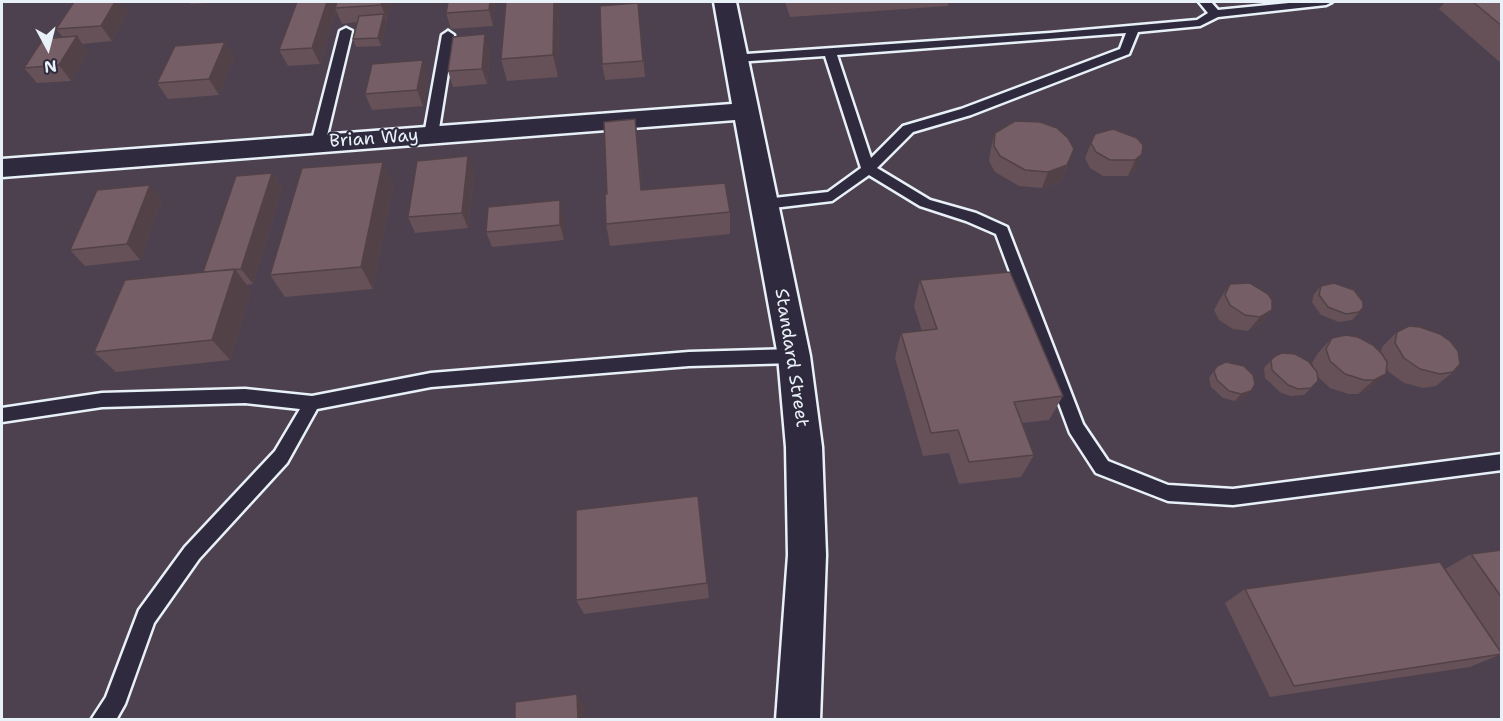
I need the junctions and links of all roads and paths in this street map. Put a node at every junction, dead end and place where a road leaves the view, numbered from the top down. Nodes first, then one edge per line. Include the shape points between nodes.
1 (725, 2) edge
2 (1205, 2) edge
3 (1326, 2) edge
4 (1215, 14) junction
5 (1133, 30) junction
6 (346, 31) dead end
7 (448, 34) dead end
8 (830, 51) junction
9 (736, 58) junction
10 (747, 111) junction
11 (431, 135) junction
12 (318, 144) junction
13 (2, 168) edge
14 (868, 169) junction
15 (765, 204) junction
16 (794, 356) junction
17 (312, 403) junction
18 (2, 415) edge
19 (1502, 462) edge
20 (102, 720) edge
21 (798, 720) edge

1 - 9 street, Standard Street
2 - 4 lane
3 - 4 lane
4 - 5 lane via 1200,24
5 - 8 lane
5 - 14 lane via 1125,51 966,112 908,129
6 - 12 lane
7 - 11 lane
8 - 9 lane
8 - 14 lane
9 - 10 street, Standard Street
10 - 11 street, Brian Way
10 - 15 street, Standard Street
11 - 12 street, Brian Way
12 - 13 street, Brian Way
14 - 15 lane via 832,196
14 - 19 lane via 925,203 1002,231 1076,428 1102,467 1168,493 1233,497
15 - 16 street, Standard Street
16 - 17 lane via 689,359 431,380
16 - 21 street, Standard Street via 804,447 807,555
17 - 18 lane via 245,396 102,400
17 - 20 lane via 281,458 192,554 146,617 114,704

